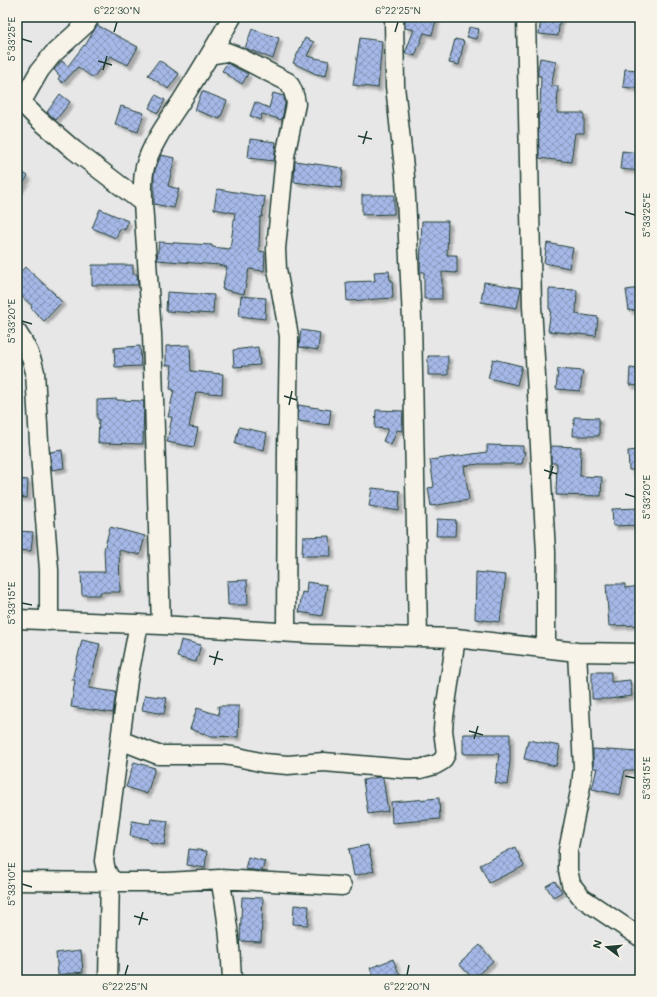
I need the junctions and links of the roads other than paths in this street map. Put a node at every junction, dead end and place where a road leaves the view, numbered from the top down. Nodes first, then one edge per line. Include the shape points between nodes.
1 (90, 17) edge
2 (232, 17) edge
3 (394, 17) edge
4 (526, 17) edge
5 (210, 55) junction
6 (19, 101) edge
7 (143, 203) junction
8 (17, 332) edge
9 (17, 619) edge
10 (49, 621) junction
11 (139, 624) junction
12 (161, 625) junction
13 (286, 632) junction
14 (418, 637) junction
15 (456, 638) junction
16 (546, 647) junction
17 (577, 652) junction
18 (640, 653) edge
19 (120, 740) junction
20 (220, 879) junction
21 (17, 881) edge
22 (112, 881) junction
23 (342, 886) dead end
24 (640, 937) edge
25 (108, 980) edge
26 (232, 980) edge

1 - 6 street via 86,24 53,54
2 - 5 street
3 - 14 street via 395,86 404,177 412,319
4 - 16 street via 532,306 546,552
5 - 7 street via 150,153 145,167
5 - 13 street via 227,52 237,56 288,82 295,95 296,104 285,156 276,249 289,336
6 - 7 street via 74,150
7 - 12 street via 152,334
8 - 10 street via 33,361 35,372 49,557
9 - 10 street
10 - 11 street
11 - 12 street
11 - 19 street
12 - 13 street
13 - 14 street
14 - 15 street
15 - 16 street
15 - 19 street via 444,717 446,754 442,761 435,765 406,770 324,762 277,765 224,755 158,755
16 - 17 street
17 - 18 street
17 - 24 street via 583,767 568,851 571,884 582,898
19 - 22 street via 104,861
20 - 22 street via 167,882
20 - 23 street
20 - 26 street via 231,947
21 - 22 street
22 - 25 street

